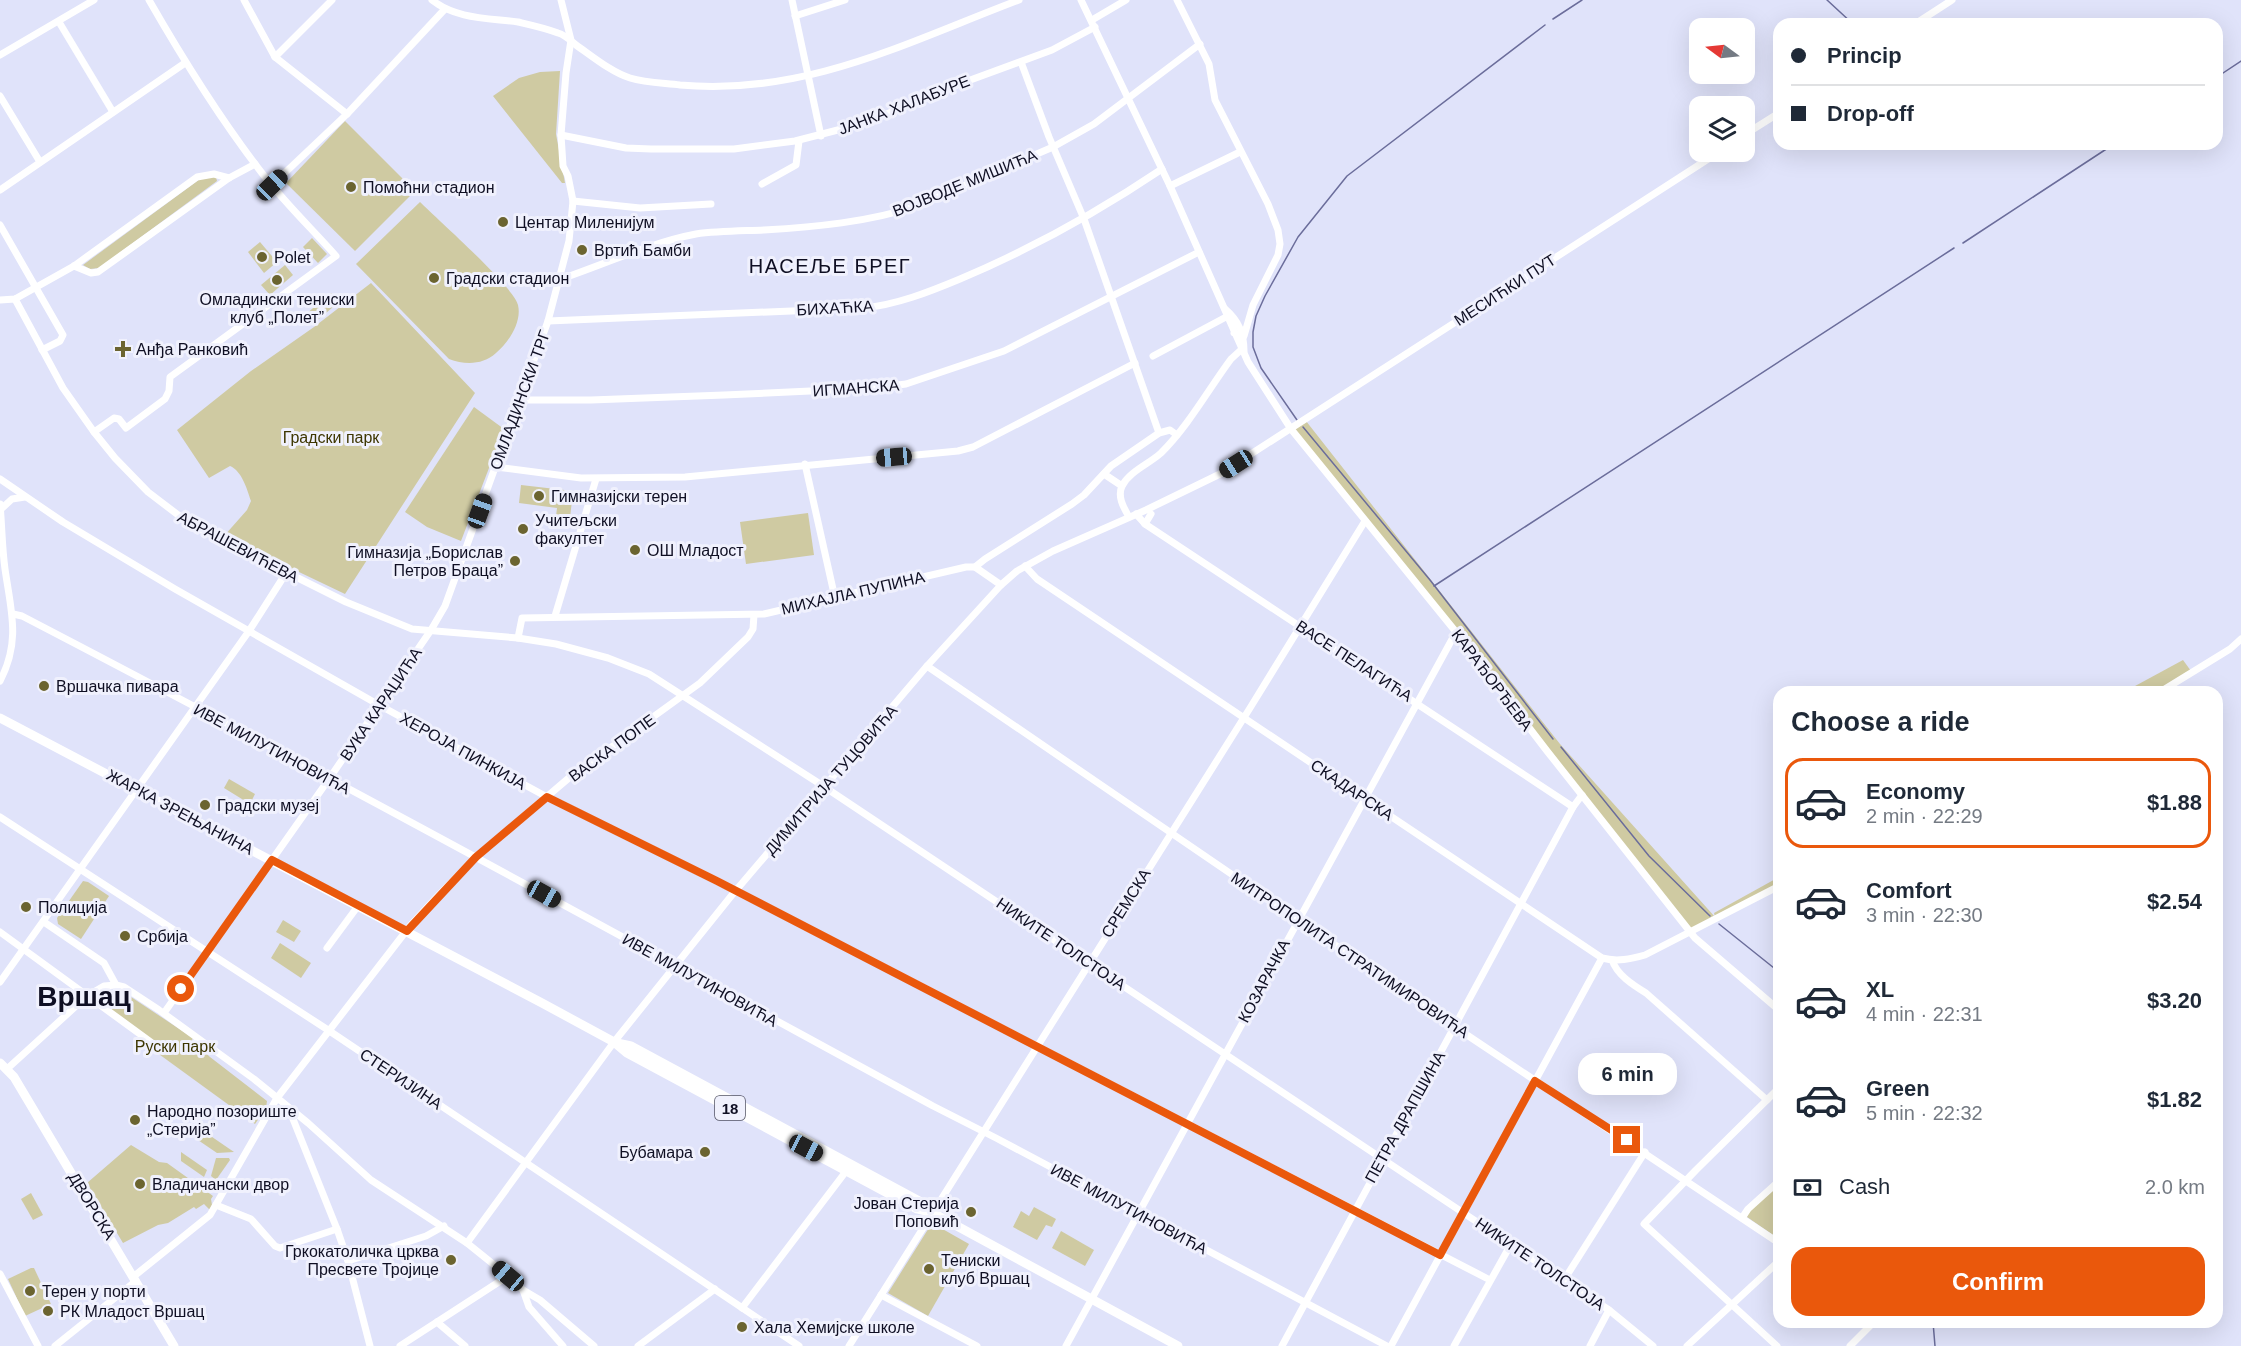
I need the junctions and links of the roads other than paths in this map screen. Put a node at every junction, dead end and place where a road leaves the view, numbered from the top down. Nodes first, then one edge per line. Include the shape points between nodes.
1 (94, 0) edge
2 (148, 0) edge
3 (244, 0) edge
4 (332, 0) edge
5 (432, 0) edge
6 (561, 0) edge
7 (792, 0) edge
8 (845, 0) edge
9 (1019, 0) edge
10 (1081, 0) edge
11 (1126, 0) edge
12 (1177, 0) edge
13 (1952, 0) edge
14 (998, 4) edge
15 (444, 10) junction
16 (795, 16) junction
17 (1924, 18) edge
18 (59, 22) junction
19 (1093, 24) junction
20 (571, 40) junction
21 (1200, 44) junction
22 (0, 54) edge
23 (276, 57) junction
24 (1021, 62) junction
25 (185, 63) junction
26 (807, 76) junction
27 (0, 96) edge
28 (1129, 99) junction
29 (113, 112) junction
30 (346, 114) junction
31 (1773, 116) edge
32 (1755, 128) edge
33 (561, 135) junction
34 (821, 136) junction
35 (799, 141) junction
36 (1053, 147) junction
37 (1240, 152) junction
38 (40, 162) junction
39 (1704, 162) edge
40 (255, 164) junction
41 (1162, 169) junction
42 (229, 178) junction
43 (762, 184) dead end
44 (272, 185) junction
45 (1170, 186) junction
46 (0, 190) edge
47 (573, 199) junction
48 (711, 204) dead end
49 (1084, 219) junction
50 (0, 225) edge
51 (1199, 252) junction
52 (74, 266) junction
53 (561, 279) junction
54 (36, 287) junction
55 (1111, 297) junction
56 (15, 299) junction
57 (0, 300) edge
58 (1223, 308) junction
59 (1226, 317) junction
60 (1248, 319) junction
61 (1236, 320) junction
62 (548, 321) junction
63 (1234, 333) junction
64 (1244, 336) junction
65 (42, 350) junction
66 (1243, 351) junction
67 (1153, 356) dead end
68 (1135, 363) junction
69 (521, 399) junction
70 (1291, 429) junction
71 (94, 432) junction
72 (1159, 433) junction
73 (1177, 435) junction
74 (805, 464) junction
75 (496, 467) junction
76 (1108, 477) junction
77 (0, 478) edge
78 (596, 479) junction
79 (1122, 486) junction
80 (25, 497) junction
81 (0, 504) edge
82 (0, 510) edge
83 (1151, 514) dead end
84 (1132, 516) junction
85 (1365, 521) junction
86 (1144, 524) junction
87 (1025, 566) junction
88 (2, 568) edge
89 (977, 568) junction
90 (286, 573) junction
91 (1000, 585) junction
92 (835, 598) junction
93 (13, 614) junction
94 (754, 615) junction
95 (555, 616) junction
96 (1300, 626) junction
97 (431, 630) junction
98 (249, 631) junction
99 (1456, 632) junction
100 (518, 638) junction
101 (2241, 639) edge
102 (927, 666) junction
103 (0, 681) edge
104 (2170, 686) edge
105 (683, 696) junction
106 (1416, 702) junction
107 (379, 705) junction
108 (193, 707) junction
109 (1244, 717) junction
110 (0, 718) edge
111 (329, 779) junction
112 (825, 788) junction
113 (138, 789) junction
114 (1582, 795) junction
115 (547, 797) junction
116 (1364, 798) junction
117 (1573, 807) junction
118 (0, 817) edge
119 (1171, 832) junction
120 (476, 857) junction
121 (272, 860) junction
122 (81, 870) junction
123 (1773, 889) edge
124 (736, 892) junction
125 (1522, 904) junction
126 (358, 906) junction
127 (1298, 919) junction
128 (44, 922) junction
129 (407, 931) junction
130 (0, 932) edge
131 (1691, 932) junction
132 (327, 948) dead end
133 (25, 949) junction
134 (207, 952) junction
135 (1602, 958) junction
136 (1612, 960) junction
137 (1089, 963) junction
138 (676, 967) junction
139 (0, 982) edge
140 (116, 985) junction
141 (87, 996) junction
142 (1773, 1005) edge
143 (164, 1013) junction
144 (1455, 1027) junction
145 (330, 1032) junction
146 (615, 1042) junction
147 (1036, 1047) junction
148 (159, 1048) dead end
149 (1225, 1053) junction
150 (4, 1066) edge
151 (1535, 1081) junction
152 (1773, 1094) edge
153 (277, 1098) junction
154 (1767, 1100) junction
155 (289, 1108) junction
156 (1187, 1124) junction
157 (983, 1132) junction
158 (1645, 1152) junction
159 (1382, 1159) junction
160 (526, 1164) junction
161 (847, 1170) junction
162 (1686, 1180) junction
163 (1773, 1187) edge
164 (216, 1205) junction
165 (1354, 1210) junction
166 (933, 1213) junction
167 (1137, 1213) junction
168 (1463, 1213) junction
169 (1742, 1218) junction
170 (444, 1226) junction
171 (337, 1229) junction
172 (1773, 1239) edge
173 (467, 1243) junction
174 (1510, 1244) junction
175 (1440, 1255) junction
176 (348, 1261) junction
177 (1773, 1266) edge
178 (0, 1274) edge
179 (508, 1276) junction
180 (135, 1279) junction
181 (1490, 1280) junction
182 (1564, 1280) junction
183 (715, 1289) junction
184 (523, 1290) junction
185 (881, 1295) junction
186 (1092, 1299) junction
187 (1305, 1302) junction
188 (1732, 1304) junction
189 (742, 1308) junction
190 (1609, 1310) junction
191 (437, 1322) junction
192 (1868, 1328) edge
193 (38, 1346) edge
194 (55, 1346) edge
195 (174, 1346) edge
196 (370, 1346) edge
197 (400, 1346) edge
198 (465, 1346) edge
199 (563, 1346) edge
200 (594, 1346) edge
201 (638, 1346) edge
202 (799, 1346) edge
203 (849, 1346) edge
204 (977, 1346) edge
205 (1066, 1346) edge
206 (1178, 1346) edge
207 (1282, 1346) edge
208 (1389, 1346) edge
209 (1454, 1346) edge
210 (1590, 1346) edge
211 (1653, 1346) edge
212 (1687, 1346) edge
213 (1777, 1346) edge
214 (1851, 1346) edge

1 - 18 street
2 - 25 street
3 - 23 street
4 - 23 street
5 - 15 street
6 - 20 street
7 - 16 street
8 - 16 street
9 - 14 street
10 - 19 street, КАРАЂОРЂЕВА
11 - 19 street, ЈАНКА ХАЛАБУРЕ
12 - 21 street
13 - 17 street
14 - 26 street via 870,59
15 - 20 street via 532,25
15 - 30 street
16 - 26 street
18 - 22 street
18 - 29 street
19 - 24 street, ЈАНКА ХАЛАБУРЕ via 1076,39
19 - 28 street, КАРАЂОРЂЕВА
20 - 26 street via 623,75 638,80 730,86
20 - 33 street, ОМЛАДИНСКИ ТРГ
21 - 28 street, ВОЈВОДЕ МИШИЋА
21 - 37 street via 1211,70 1215,100
23 - 30 street
24 - 34 street, ЈАНКА ХАЛАБУРЕ via 865,123
24 - 36 street
25 - 29 street
25 - 40 street
26 - 34 street
27 - 38 street
28 - 36 street, ВОЈВОДЕ МИШИЋА
28 - 41 street, КАРАЂОРЂЕВА
29 - 38 street
30 - 44 street
31 - 32 street
33 - 35 street, ЈАНКА ХАЛАБУРЕ via 651,149 734,148
33 - 47 street, ОМЛАДИНСКИ ТРГ via 562,159
34 - 35 street, ЈАНКА ХАЛАБУРЕ
35 - 43 street via 796,165
36 - 49 street
36 - 53 street, ВОЈВОДЕ МИШИЋА via 977,182 895,213 795,228 696,234
37 - 45 street
37 - 60 street via 1276,222 1279,238 1278,255
38 - 46 street
39 - 70 street, МЕСИЋКИ ПУТ
40 - 42 street
40 - 44 street
41 - 45 street, КАРАЂОРЂЕВА
41 - 49 street, БИХАЋКА
42 - 52 street via 209,174 197,177
42 - 52 street via 98,272
44 - 71 street via 336,256 170,377 168,396 126,428 114,418
45 - 51 street, КАРАЂОРЂЕВА
47 - 48 street via 633,208
47 - 53 street, ОМЛАДИНСКИ ТРГ
49 - 55 street
49 - 62 street, БИХАЋКА via 978,271 877,307
50 - 54 street
51 - 55 street, ИГМАНСКА
51 - 58 street, КАРАЂОРЂЕВА
52 - 54 street
53 - 62 street, ОМЛАДИНСКИ ТРГ
54 - 56 street
54 - 65 street via 63,334 60,341
55 - 68 street
55 - 69 street, ИГМАНСКА via 1004,351 896,386 591,400
56 - 57 street
56 - 65 street, АБРАШЕВИЋЕВА
58 - 59 street, КАРАЂОРЂЕВА
58 - 61 street
59 - 63 street, КАРАЂОРЂЕВА
59 - 67 street
60 - 61 street
60 - 64 street
61 - 64 street
62 - 69 street, ОМЛАДИНСКИ ТРГ
63 - 64 street
63 - 66 street, КАРАЂОРЂЕВА
64 - 66 street
65 - 71 street, АБРАШЕВИЋЕВА
66 - 70 street, КАРАЂОРЂЕВА
66 - 73 street via 1228,363
68 - 72 street
68 - 74 street via 967,449
69 - 75 street, ОМЛАДИНСКИ ТРГ
70 - 84 street, ДИМИТРИЈА ТУЦОВИЋА via 1220,474
70 - 85 street, КАРАЂОРЂЕВА
71 - 90 street, АБРАШЕВИЋЕВА via 138,483 179,517
72 - 73 street via 1170,430
72 - 76 street, МИХАЈЛА ПУПИНА via 1111,466
73 - 79 street
74 - 78 street via 685,477
74 - 92 street
75 - 78 street
75 - 97 street, ОМЛАДИНСКИ ТРГ via 445,606
76 - 79 street
76 - 89 street, МИХАЈЛА ПУПИНА
77 - 80 street, ХЕРОЈА ПИНКИЈА
78 - 95 street
79 - 84 street via 1121,500
80 - 82 street via 12,499
80 - 98 street, ХЕРОЈА ПИНКИЈА
81 - 82 street
82 - 88 street
83 - 86 street
84 - 86 street, ВАСЕ ПЕЛАГИЋА
84 - 87 street, ДИМИТРИЈА ТУЦОВИЋА
85 - 96 street, СРЕМСКА
85 - 99 street, КАРАЂОРЂЕВА
86 - 96 street, ВАСЕ ПЕЛАГИЋА
87 - 91 street, ДИМИТРИЈА ТУЦОВИЋА
87 - 109 street, СКАДАРСКА via 1037,579
88 - 93 street
89 - 91 street
89 - 92 street, МИХАЈЛА ПУПИНА via 966,567
90 - 97 street, АБРАШЕВИЋЕВА via 386,620 412,629
90 - 98 street
91 - 102 street, ДИМИТРИЈА ТУЦОВИЋА
92 - 94 street, МИХАЈЛА ПУПИНА
93 - 103 street via 12,648
93 - 108 street, ИВЕ МИЛУТИНОВИЋА
94 - 95 street, МИХАЈЛА ПУПИНА
94 - 105 street, ВАСКА ПОПЕ via 748,637
95 - 100 street, МИХАЈЛА ПУПИНА via 522,618
96 - 106 street, ВАСЕ ПЕЛАГИЋА
96 - 109 street, СРЕМСКА
97 - 100 street, НИКИТЕ ТОЛСТОЈА
97 - 107 street, ВУКА КАРАЏИЋА
98 - 107 street, ХЕРОЈА ПИНКИЈА
98 - 108 street
99 - 106 street, КОЗАРАЧКА
99 - 114 street, КАРАЂОРЂЕВА
100 - 105 street, НИКИТЕ ТОЛСТОЈА via 628,664
101 - 104 street
102 - 112 street, ДИМИТРИЈА ТУЦОВИЋА
102 - 119 street, МИТРОПОЛИТА СТРАТИМИРОВИЋА
105 - 112 street, НИКИТЕ ТОЛСТОЈА
105 - 115 street, ВАСКА ПОПЕ
106 - 116 street, КОЗАРАЧКА
106 - 117 street, ВАСЕ ПЕЛАГИЋА
107 - 111 street, ВУКА КАРАЏИЋА
107 - 115 street, ХЕРОЈА ПИНКИЈА
108 - 111 street, ИВЕ МИЛУТИНОВИЋА
108 - 113 street
109 - 116 street, СКАДАРСКА
109 - 119 street, СРЕМСКА
110 - 113 main road, ЖАРКА ЗРЕЊАНИНА / 18
111 - 120 street, ИВЕ МИЛУТИНОВИЋА
111 - 121 street, ВУКА КАРАЏИЋА
112 - 124 street, ДИМИТРИЈА ТУЦОВИЋА
112 - 137 street, НИКИТЕ ТОЛСТОЈА
113 - 121 main road, ЖАРКА ЗРЕЊАНИНА / 18
113 - 122 street
114 - 117 street, ПЕТРА ДРАПШИНА
114 - 131 street, КАРАЂОРЂЕВА
115 - 120 street, ВАСКА ПОПЕ
115 - 124 street, ХЕРОЈА ПИНКИЈА
116 - 125 street, СКАДАРСКА
116 - 127 street, КОЗАРАЧКА
117 - 125 street, ПЕТРА ДРАПШИНА
118 - 122 street, СТЕРИЈИНА
119 - 127 street, МИТРОПОЛИТА СТРАТИМИРОВИЋА
119 - 137 street, СРЕМСКА
120 - 129 street, ВАСКА ПОПЕ
120 - 138 street, ИВЕ МИЛУТИНОВИЋА
121 - 126 main road, ЖАРКА ЗРЕЊАНИНА / 18
121 - 134 street, ВУКА КАРАЏИЋА
122 - 128 street
122 - 134 street, СТЕРИЈИНА
123 - 131 street, СКАДАРСКА
124 - 138 street, ДИМИТРИЈА ТУЦОВИЋА
124 - 147 street, ХЕРОЈА ПИНКИЈА
125 - 135 street, СКАДАРСКА
125 - 144 street, ПЕТРА ДРАПШИНА
126 - 129 main road, ЖАРКА ЗРЕЊАНИНА / 18
126 - 132 street
127 - 144 street, МИТРОПОЛИТА СТРАТИМИРОВИЋА
127 - 149 street, КОЗАРАЧКА
128 - 133 street
128 - 140 street via 104,963
129 - 145 street, ВАСКА ПОПЕ
129 - 146 main road, ЖАРКА ЗРЕЊАНИНА / 18
130 - 133 street
131 - 136 street, СКАДАРСКА via 1645,955
131 - 142 street, КАРАЂОРЂЕВА
133 - 139 street
133 - 141 street
134 - 143 street, ВУКА КАРАЏИЋА
134 - 145 street, СТЕРИЈИНА
135 - 136 street, СКАДАРСКА
135 - 151 street
136 - 154 street via 1634,986
137 - 147 street, СРЕМСКА
137 - 149 street, НИКИТЕ ТОЛСТОЈА
138 - 146 street, ДИМИТРИЈА ТУЦОВИЋА
138 - 157 street, ИВЕ МИЛУТИНОВИЋА
140 - 141 street via 104,986
140 - 143 street
141 - 148 street
141 - 150 street
143 - 153 street
144 - 151 street, МИТРОПОЛИТА СТРАТИМИРОВИЋА
144 - 159 street, ПЕТРА ДРАПШИНА
145 - 153 street, ВАСКА ПОПЕ
145 - 160 street, СТЕРИЈИНА
146 - 160 street, ДИМИТРИЈА ТУЦОВИЋА
146 - 161 main road, ЖАРКА ЗРЕЊАНИНА / 18 via 627,1053
146 - 166 main road, ЖАРКА ЗРЕЊАНИНА / 18 via 631,1046 859,1167 921,1202
147 - 156 street, ХЕРОЈА ПИНКИЈА
147 - 157 street, СРЕМСКА
149 - 156 street, КОЗАРАЧКА
149 - 159 street, НИКИТЕ ТОЛСТОЈА
150 - 180 main road, ДВОРСКА
151 - 158 street, МИТРОПОЛИТА СТРАТИМИРОВИЋА
151 - 168 street
152 - 154 street
153 - 155 street
153 - 164 street, ВАСКА ПОПЕ
154 - 162 street
155 - 170 street via 371,1180
155 - 171 street
156 - 165 street, ХЕРОЈА ПИНКИЈА
156 - 167 street, КОЗАРАЧКА
157 - 166 street, СРЕМСКА
157 - 167 street, ИВЕ МИЛУТИНОВИЋА
158 - 162 street, МИТРОПОЛИТА СТРАТИМИРОВИЋА
158 - 182 street
159 - 165 street, ПЕТРА ДРАПШИНА
159 - 168 street, НИКИТЕ ТОЛСТОЈА
160 - 173 street, ДИМИТРИЈА ТУЦОВИЋА
160 - 183 street, СТЕРИЈИНА
161 - 166 main road, ЖАРКА ЗРЕЊАНИНА / 18 via 917,1209
161 - 189 street
162 - 169 street, МИТРОПОЛИТА СТРАТИМИРОВИЋА
162 - 188 street via 1644,1224
163 - 169 street
164 - 171 street via 251,1219 280,1248
164 - 180 street, ВАСКА ПОПЕ via 201,1224
165 - 175 street, ХЕРОЈА ПИНКИЈА
165 - 187 street, ПЕТРА ДРАПШИНА
166 - 185 street, СРЕМСКА
166 - 186 main road, ЖАРКА ЗРЕЊАНИНА / 18
167 - 186 street, КОЗАРАЧКА
167 - 187 street, ИВЕ МИЛУТИНОВИЋА
168 - 174 street, НИКИТЕ ТОЛСТОЈА
168 - 175 street
169 - 172 street, МИТРОПОЛИТА СТРАТИМИРОВИЋА
170 - 173 street
170 - 176 street via 437,1232
171 - 176 street
173 - 179 street
174 - 181 street
174 - 182 street, НИКИТЕ ТОЛСТОЈА
175 - 181 street, ХЕРОЈА ПИНКИЈА
175 - 208 street
176 - 196 street
177 - 188 street
178 - 193 street
179 - 184 street
179 - 191 street
180 - 194 street, ВАСКА ПОПЕ
180 - 195 main road, ДВОРСКА
181 - 209 street
182 - 190 street, НИКИТЕ ТОЛСТОЈА
183 - 189 street, СТЕРИЈИНА
183 - 201 street
184 - 199 street via 529,1307
184 - 200 street
185 - 203 street, СРЕМСКА
185 - 204 street
186 - 205 street, КОЗАРАЧКА
186 - 206 main road, ЖАРКА ЗРЕЊАНИНА / 18
187 - 207 street, ПЕТРА ДРАПШИНА
187 - 208 street, ИВЕ МИЛУТИНОВИЋА
188 - 212 street
188 - 213 street
189 - 202 street, СТЕРИЈИНА
190 - 210 street
190 - 211 street, НИКИТЕ ТОЛСТОЈА
191 - 197 street
191 - 198 street
192 - 214 street

